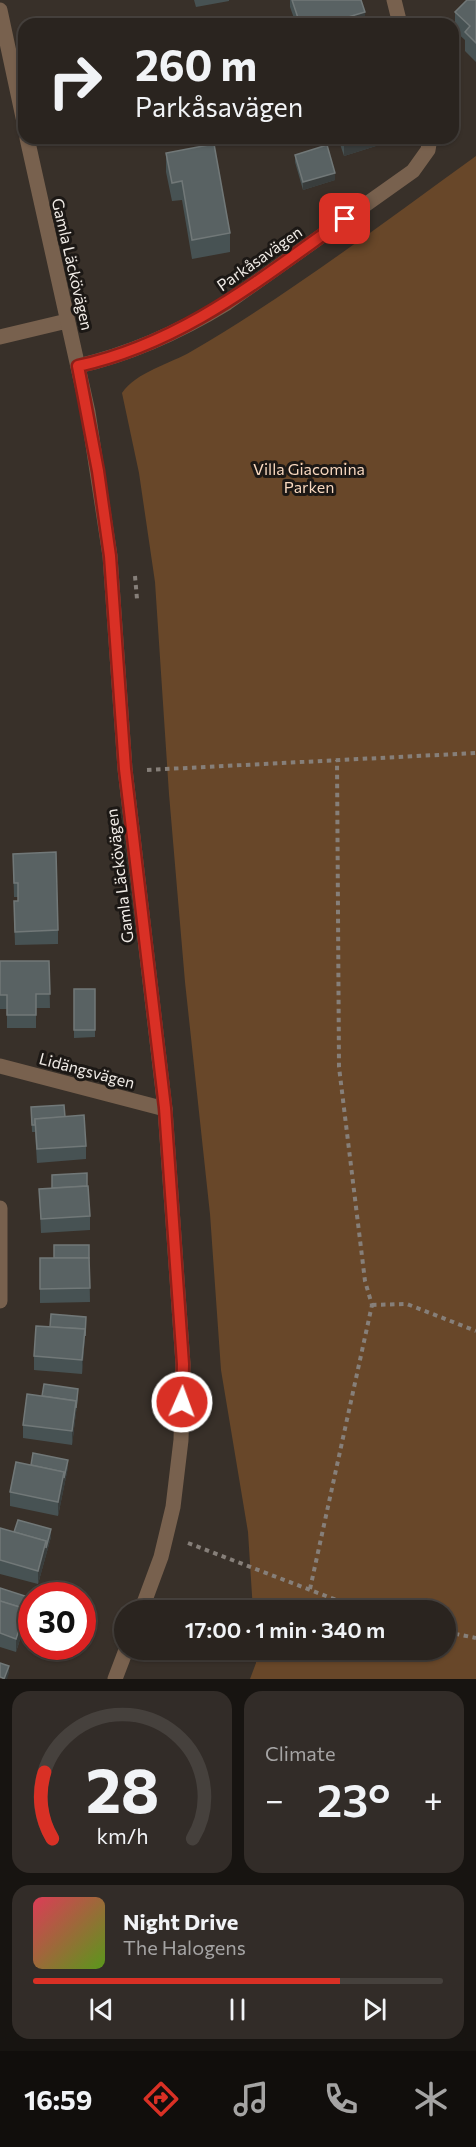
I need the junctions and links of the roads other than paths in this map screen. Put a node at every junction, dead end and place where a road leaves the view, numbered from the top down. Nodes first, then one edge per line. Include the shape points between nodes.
1 (394, 0) edge
2 (0, 10) edge
3 (398, 18) edge
4 (18, 94) edge
5 (28, 144) edge
6 (429, 144) edge
7 (67, 321) junction
8 (0, 337) edge
9 (78, 366) junction
10 (0, 1066) edge
11 (165, 1108) junction
12 (0, 1208) edge
13 (0, 1301) edge
14 (145, 1600) edge
15 (122, 1660) edge
16 (115, 1679) edge

1 - 3 street
2 - 4 street
5 - 7 street, Gamla Läckövägen
6 - 9 street, Parkåsavägen via 412,171 227,303 198,321 131,351
7 - 8 street
7 - 9 street, Gamla Läckövägen
9 - 11 street, Gamla Läckövägen via 110,556 125,769
10 - 11 street, Lidängsvägen
11 - 14 street, Gamla Läckövägen via 183,1364 181,1440 173,1507
12 - 13 street
15 - 16 street

